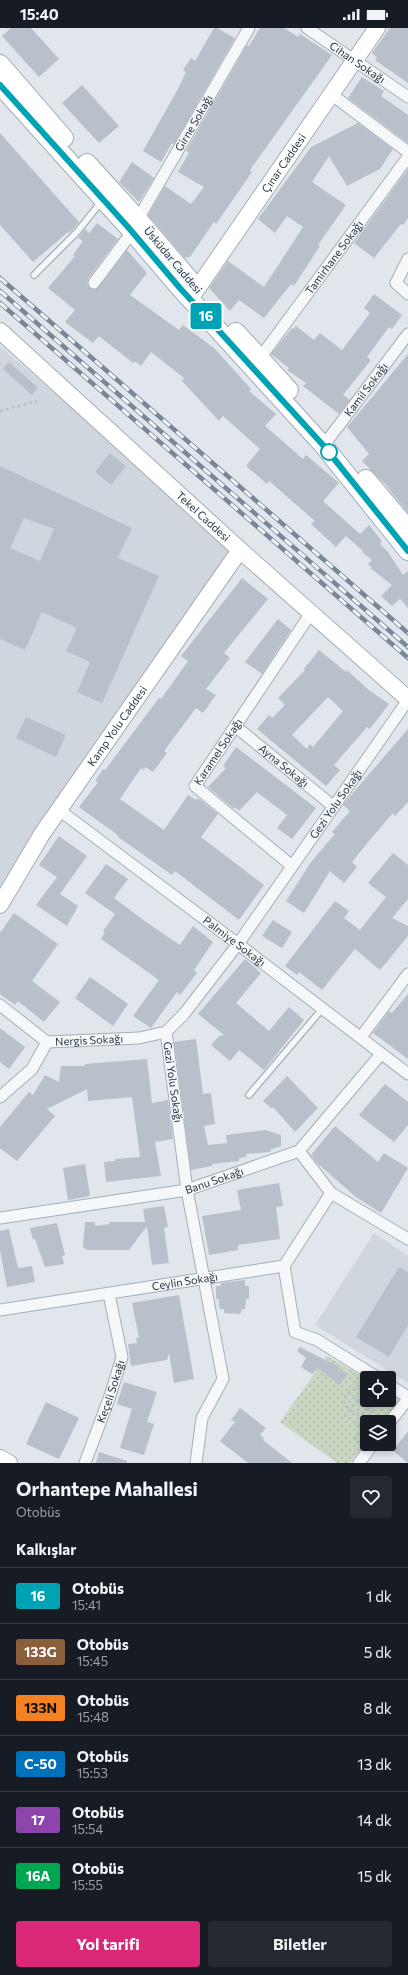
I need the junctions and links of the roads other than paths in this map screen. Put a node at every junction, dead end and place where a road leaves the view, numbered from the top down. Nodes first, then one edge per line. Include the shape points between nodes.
1 (249, 28) edge
2 (307, 28) edge
3 (377, 28) edge
4 (354, 60) junction
5 (0, 64) edge
6 (0, 85) edge
7 (331, 94) junction
8 (408, 97) edge
9 (408, 152) edge
10 (408, 157) edge
11 (103, 199) junction
12 (135, 225) junction
13 (408, 259) edge
14 (34, 275) dead end
15 (94, 283) dead end
16 (193, 294) junction
17 (408, 294) edge
18 (0, 331) edge
19 (408, 334) edge
20 (260, 358) junction
21 (327, 441) junction
22 (408, 529) edge
23 (240, 550) junction
24 (408, 551) edge
25 (311, 613) junction
26 (408, 699) edge
27 (235, 726) junction
28 (333, 806) junction
29 (59, 810) junction
30 (292, 866) junction
31 (0, 905) edge
32 (238, 944) junction
33 (408, 974) edge
34 (0, 1005) edge
35 (324, 1008) junction
36 (166, 1032) junction
37 (361, 1037) junction
38 (47, 1042) junction
39 (382, 1054) junction
40 (408, 1074) edge
41 (250, 1095) dead end
42 (0, 1097) edge
43 (299, 1151) junction
44 (187, 1190) junction
45 (331, 1193) junction
46 (0, 1218) edge
47 (408, 1239) edge
48 (284, 1266) junction
49 (202, 1278) junction
50 (109, 1294) junction
51 (0, 1310) edge
52 (367, 1371) edge
53 (396, 1390) edge
54 (408, 1398) edge
55 (396, 1415) edge
56 (368, 1451) edge
57 (0, 1458) edge
58 (9, 1463) edge
59 (85, 1463) edge
60 (196, 1463) edge
61 (358, 1463) edge

1 - 12 street, Girne Sokağı
2 - 4 street, Cihan Sokağı
3 - 4 street, Çınar Caddesi
4 - 7 street, Çınar Caddesi
4 - 8 street, Cihan Sokağı
5 - 12 main road, Üsküdar Caddesi
6 - 11 main road, Üsküdar Caddesi
7 - 9 street
7 - 16 street, Çınar Caddesi
10 - 20 street, Tamirhane Sokağı
11 - 12 main road, Üsküdar Caddesi
11 - 14 lane via 77,232
12 - 15 street, Girne Sokağı
12 - 16 main road, Üsküdar Caddesi
13 - 17 street via 396,283
16 - 20 main road, Üsküdar Caddesi
16 - 21 main road, Üsküdar Caddesi
18 - 23 street, Tekel Caddesi
19 - 21 street, Kamil Sokağı
20 - 21 main road, Üsküdar Caddesi
21 - 22 main road, Üsküdar Caddesi
21 - 24 main road, Üsküdar Caddesi
23 - 25 street, Tekel Caddesi
23 - 29 street, Kamp Yolu Caddesi
25 - 26 street, Tekel Caddesi
25 - 27 street, Karamel Sokağı
26 - 28 street, Gezi Yolu Sokağı
27 - 28 street, Ayna Sokağı
27 - 30 street, Karamel Sokağı via 194,786
28 - 30 street, Gezi Yolu Sokağı
29 - 31 street, Kamp Yolu Caddesi
29 - 32 street, Palmiye Sokağı
30 - 32 street, Gezi Yolu Sokağı
32 - 35 street, Palmiye Sokağı
32 - 36 street, Gezi Yolu Sokağı via 184,1014
33 - 37 street
34 - 38 street, Nergis Sokağı
35 - 37 street, Palmiye Sokağı
35 - 41 lane
36 - 38 street, Nergis Sokağı via 139,1038
36 - 44 street, Gezi Yolu Sokağı
37 - 39 street, Palmiye Sokağı
38 - 42 street via 32,1069
39 - 40 street, Palmiye Sokağı
39 - 43 street
43 - 44 street, Banu Sokağı
43 - 45 street
44 - 46 street, Banu Sokağı
44 - 49 street, Gezi Yolu Sokağı
45 - 47 street
45 - 48 street
48 - 49 street, Ceylin Sokağı
48 - 52 street via 295,1332 318,1340
49 - 50 street, Ceylin Sokağı
49 - 60 street, Gezi Yolu Sokağı via 223,1379 202,1418
50 - 51 street, Ceylin Sokağı
50 - 59 street, Keçeli Sokağı via 122,1357
53 - 54 street
54 - 55 street
56 - 61 street
57 - 58 street

